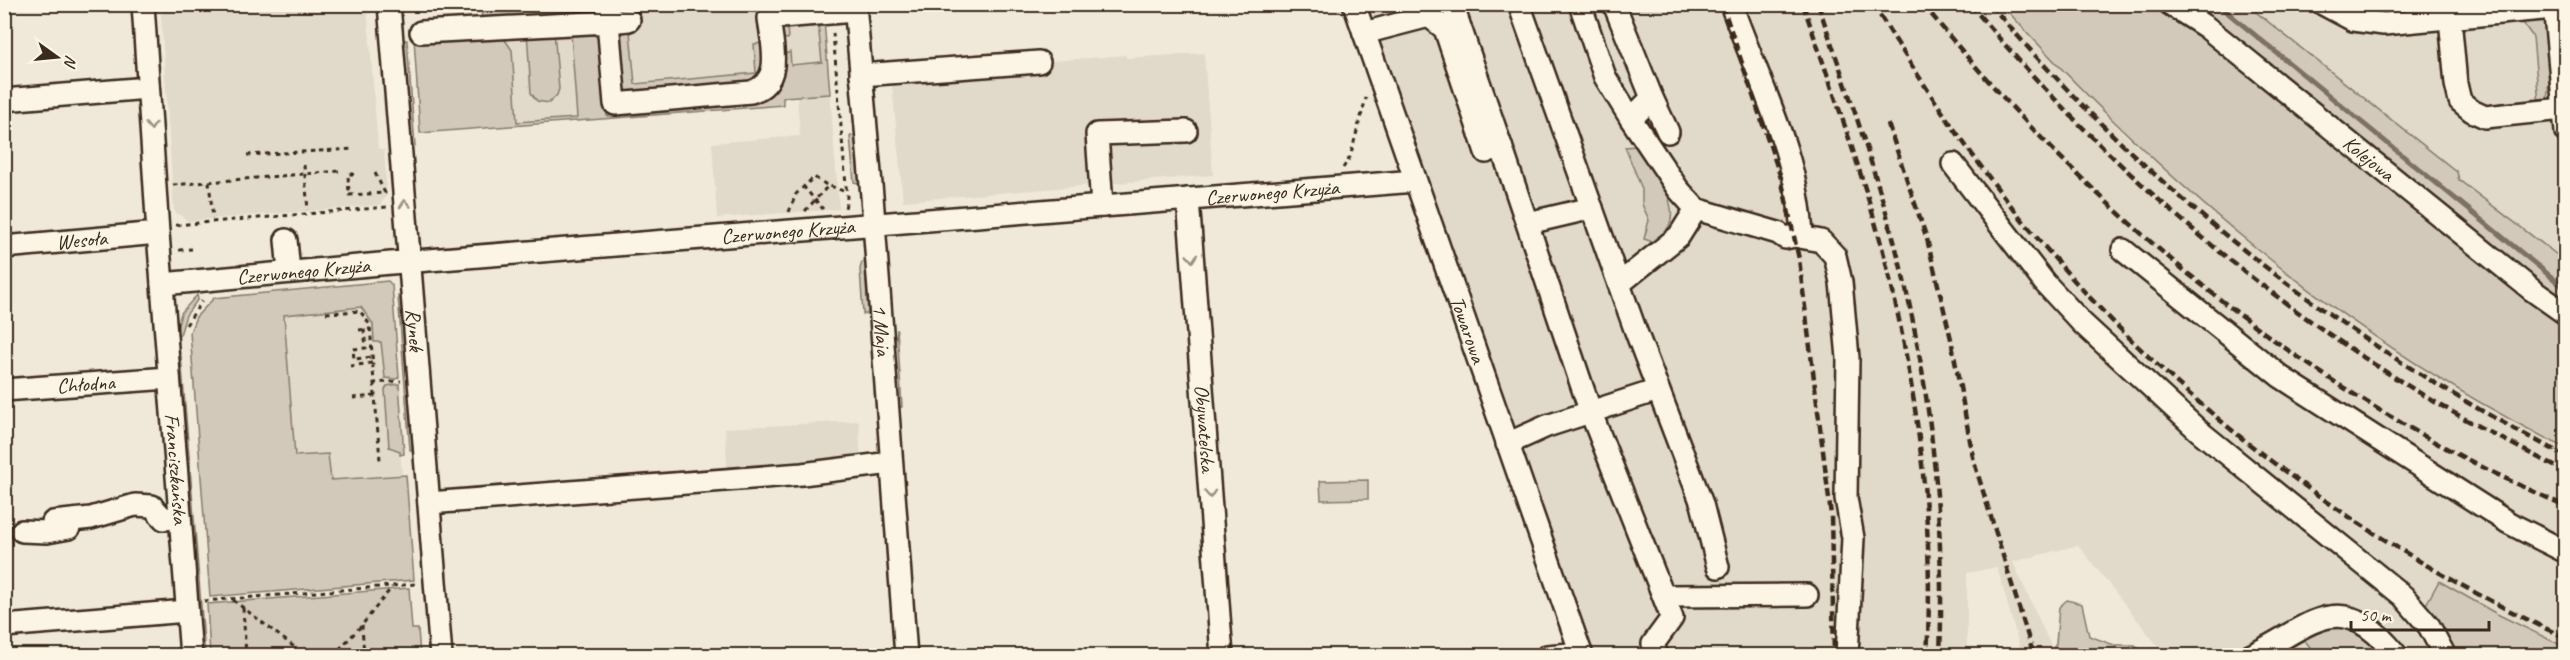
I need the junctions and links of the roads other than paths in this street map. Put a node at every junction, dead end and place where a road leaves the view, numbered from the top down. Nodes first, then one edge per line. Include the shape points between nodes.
1 (143, 4) edge
2 (389, 4) edge
3 (1354, 4) edge
4 (1452, 4) edge
5 (1519, 4) edge
6 (1580, 4) edge
7 (1614, 4) edge
8 (1731, 4) edge
9 (2170, 4) edge
10 (2199, 4) edge
11 (2323, 4) edge
12 (2554, 7) edge
13 (855, 8) edge
14 (1428, 10) edge
15 (767, 11) edge
16 (608, 13) edge
17 (2450, 18) junction
18 (629, 20) dead end
19 (2206, 27) junction
20 (421, 32) dead end
21 (1364, 33) junction
22 (1039, 62) dead end
23 (861, 75) junction
24 (148, 88) junction
25 (1652, 98) junction
26 (4, 100) edge
27 (2563, 109) junction
28 (1631, 119) junction
29 (1186, 131) dead end
30 (1668, 132) dead end
31 (2565, 132) edge
32 (1501, 146) junction
33 (1953, 164) dead end
34 (1414, 181) junction
35 (1188, 199) junction
36 (1102, 206) junction
37 (1592, 208) junction
38 (1696, 209) junction
39 (1528, 223) junction
40 (874, 225) junction
41 (165, 229) junction
42 (1802, 237) junction
43 (286, 240) dead end
44 (4, 247) edge
45 (2123, 250) dead end
46 (410, 262) junction
47 (289, 272) junction
48 (162, 284) junction
49 (1619, 284) junction
50 (2565, 314) edge
51 (169, 378) junction
52 (4, 390) edge
53 (1658, 390) junction
54 (1591, 412) junction
55 (1507, 444) junction
56 (891, 463) junction
57 (429, 503) junction
58 (102, 515) junction
59 (180, 517) junction
60 (53, 522) dead end
61 (22, 531) dead end
62 (2565, 552) edge
63 (1718, 567) dead end
64 (1807, 595) dead end
65 (1664, 596) junction
66 (195, 606) junction
67 (4, 626) edge
68 (1581, 654) edge
69 (191, 656) edge
70 (441, 656) edge
71 (906, 656) edge
72 (1222, 656) edge
73 (1547, 656) edge
74 (1657, 656) edge
75 (1847, 656) edge
76 (2250, 656) edge
77 (2397, 656) edge
78 (2445, 656) edge

1 - 24 street
46 -> 2 street, Rynek
3 - 21 street, Towarowa
4 - 32 street
5 - 37 street
6 - 28 street via 1605,77
7 - 25 street
8 - 42 street via 1774,112 1795,178
9 - 19 street, Kolejowa
10 - 19 street
11 - 17 street via 2352,20 2384,24
12 - 17 street
12 - 27 street
13 - 15 street via 833,13
13 - 23 street, 1 Maja
14 - 21 street
14 - 32 street via 1445,29 1486,152
15 - 16 street via 773,70 763,87 751,92 615,105
16 - 18 street
16 - 20 street
17 - 27 street via 2456,84 2460,100 2472,111 2485,117
19 - 50 street, Kolejowa
21 - 34 street, Towarowa
22 - 23 street
23 - 40 street, 1 Maja
24 - 26 street
24 -> 41 street
25 - 28 street
25 - 30 street
27 - 31 street
28 - 38 street
29 - 36 street via 1097,134
32 - 39 street
33 - 78 street via 2044,282 2082,323 2199,431 2403,596 2429,626
34 - 35 street, Czerwonego Krzyża
34 - 55 street, Towarowa
35 - 36 street, Czerwonego Krzyża
35 -> 72 street, Obywatelska
36 - 40 street, Czerwonego Krzyża
37 - 39 street
37 - 49 street
38 - 42 street via 1785,238
38 - 49 street via 1679,236
39 - 54 street
40 - 46 street, Czerwonego Krzyża
40 - 56 street, 1 Maja
41 - 44 street, Wesoła
41 - 48 street
42 - 75 street via 1821,241 1835,256 1841,282 1848,358 1846,498 1852,538
43 - 47 street
45 - 62 street via 2289,382 2509,523
46 - 47 street, Czerwonego Krzyża
46 - 57 street, Rynek
47 - 48 street, Czerwonego Krzyża
48 - 51 street, Franciszkańska
49 - 53 street
51 - 52 street, Chłodna
51 - 59 street, Franciszkańska
53 - 54 street
53 - 63 street via 1702,504
54 - 55 street
54 - 65 street
55 - 68 street, Towarowa
56 - 57 street via 802,474
56 - 71 street, 1 Maja
57 - 70 street, Rynek
58 - 59 street via 144,505 157,509 164,519
58 - 60 street
58 - 61 street via 90,524 47,532
59 - 66 street, Franciszkańska
64 - 65 street
65 - 74 street via 1672,618 1653,644
66 - 67 street
66 - 69 street, Franciszkańska
68 - 73 street
76 - 77 street via 2313,620 2341,616 2366,625

